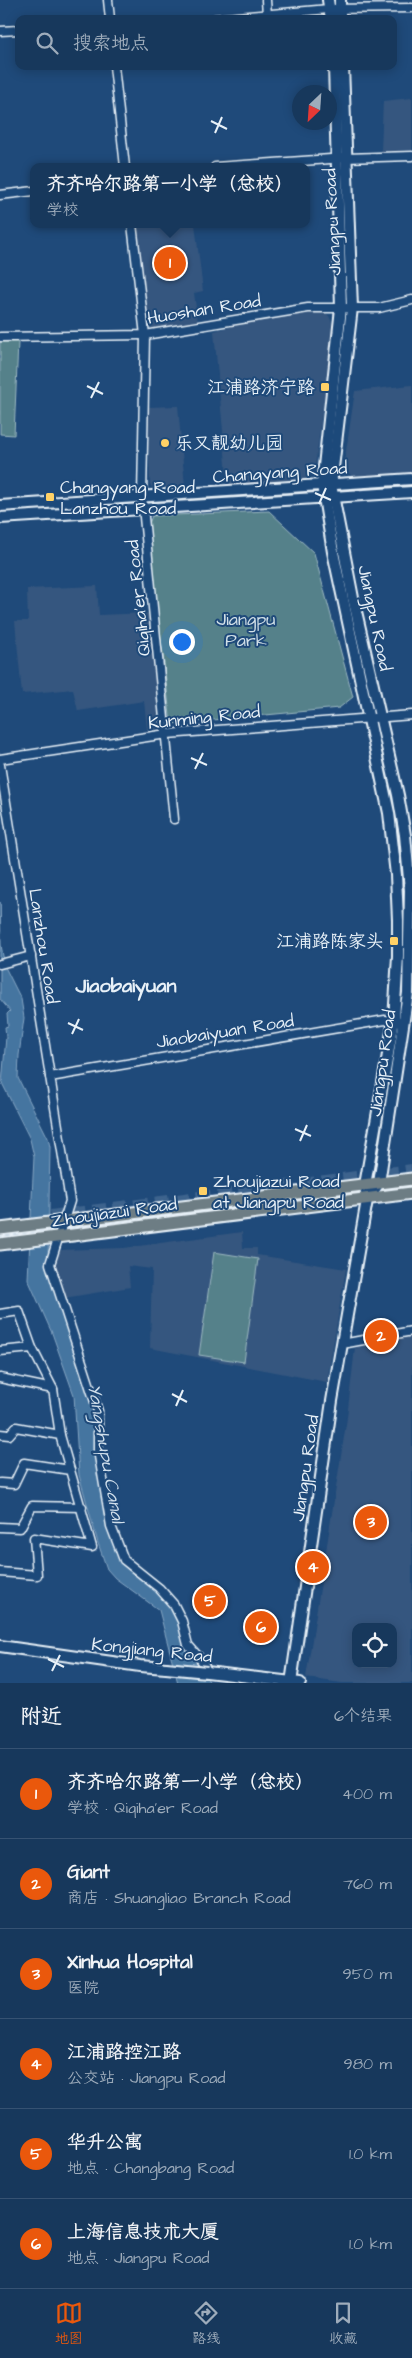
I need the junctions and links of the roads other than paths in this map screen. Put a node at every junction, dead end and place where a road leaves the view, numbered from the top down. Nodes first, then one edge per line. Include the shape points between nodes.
1 (108, 0) edge
2 (266, 0) edge
3 (412, 8) edge
4 (329, 9) edge
5 (340, 9) edge
6 (110, 15) edge
7 (267, 15) joint
8 (15, 30) edge
9 (0, 31) edge
10 (114, 70) edge
11 (334, 70) edge
12 (343, 70) edge
13 (412, 156) edge
14 (341, 158) junction
15 (125, 163) edge
16 (271, 163) edge
17 (30, 191) edge
18 (0, 195) edge
19 (132, 228) edge
20 (412, 300) edge
21 (341, 308) junction
22 (352, 308) junction
23 (144, 335) junction
24 (0, 337) edge
25 (412, 479) edge
26 (327, 485) junction
27 (412, 492) edge
28 (142, 497) junction
29 (328, 498) junction
30 (0, 506) edge
31 (144, 510) junction
32 (0, 518) edge
33 (412, 715) edge
34 (368, 717) junction
35 (380, 717) junction
36 (166, 734) junction
37 (0, 759) edge
38 (0, 765) edge
39 (174, 819) dead end
40 (411, 890) edge
41 (397, 892) junction
42 (31, 956) junction
43 (0, 964) edge
44 (394, 1020) junction
45 (405, 1022) junction
46 (50, 1077) junction
47 (412, 1179) edge
48 (379, 1183) junction
49 (365, 1185) junction
50 (412, 1193) edge
51 (367, 1200) junction
52 (65, 1221) junction
53 (0, 1229) edge
54 (53, 1238) junction
55 (0, 1244) edge
56 (0, 1314) edge
57 (412, 1330) edge
58 (342, 1344) junction
59 (32, 1348) junction
60 (0, 1351) edge
61 (0, 1378) edge
62 (53, 1389) junction
63 (0, 1434) edge
64 (60, 1435) junction
65 (70, 1470) junction
66 (0, 1483) edge
67 (82, 1507) junction
68 (0, 1527) edge
69 (0, 1572) edge
70 (0, 1646) edge
71 (207, 1672) junction
72 (294, 1683) edge

1 - 6 street
2 - 7 street
3 - 5 street
4 - 5 street
4 - 7 street
8 - 9 street
10 - 15 street
11 - 14 main road, Jiangpu Road
12 - 14 main road, Jiangpu Road
13 - 14 street
14 - 16 street
14 - 21 main road, Jiangpu Road
14 - 22 main road, Jiangpu Road
17 - 18 street
19 - 23 street, Qiqiha'er Road
20 - 22 street, Huoshan Road via 379,308
21 - 22 street, Huoshan Road
21 - 23 street, Huoshan Road via 308,308
21 - 26 main road, Jiangpu Road
22 - 26 main road, Jiangpu Road
23 - 24 street, Huoshan Road
23 - 28 street, Qiqiha'er Road
25 - 26 main road, Changyang Road
26 - 28 main road, Changyang Road
26 - 29 main road, Jiangpu Road
27 - 29 main road, Changyang Road
28 - 30 main road, Changyang Road
28 - 31 street, Qiqiha'er Road
29 - 31 main road, Changyang Road
29 - 34 main road, Jiangpu Road
29 - 35 main road, Jiangpu Road
31 - 32 main road, Changyang Road
31 - 36 street, Qiqiha'er Road
33 - 35 street, Kunming Road
34 - 35 street, Kunming Road
34 - 36 street, Kunming Road
34 - 41 main road, Jiangpu Road via 389,813
35 - 40 main road, Jiangpu Road via 398,795
36 - 37 street, Kunming Road
36 - 39 street, Qiqiha'er Road
38 - 42 street, Lanzhou Road
40 - 41 street
40 - 45 main road, Jiangpu Road
41 - 44 main road, Jiangpu Road
42 - 43 street
42 - 46 street, Lanzhou Road
44 - 45 street, Jiaobaiyuan Road
44 - 46 street, Jiaobaiyuan Road
44 - 49 main road, Jiangpu Road
45 - 48 main road, Jiangpu Road
46 - 52 street, Lanzhou Road via 70,1202
47 - 48 main road, Zhoujiazui Road
48 - 49 main road, Zhoujiazui Road
48 - 51 main road, Jiangpu Road
49 - 51 main road, Jiangpu Road
49 - 52 main road, Zhoujiazui Road
50 - 51 main road, Zhoujiazui Road
51 - 54 main road, Zhoujiazui Road via 261,1210
51 - 58 main road, Jiangpu Road
52 - 53 main road, Zhoujiazui Road
52 - 54 street, Lanzhou Road
54 - 55 main road, Zhoujiazui Road
54 - 71 street, Lanzhou Road via 50,1264 98,1411 98,1450 111,1526 124,1560 159,1588 174,1605 188,1645 201,1659
56 - 59 street via 19,1311
57 - 58 street
58 - 72 main road, Jiangpu Road
59 - 60 street
59 - 62 street
61 - 62 street
62 - 64 street
63 - 64 street via 9,1435 16,1427
64 - 65 street
65 - 66 street via 24,1463 14,1484
65 - 67 street
67 - 68 street via 32,1506 20,1528
67 - 69 street via 92,1547 34,1538 37,1575
70 - 71 main road, Kongjiang Road, bridge
71 - 72 main road, Kongjiang Road

